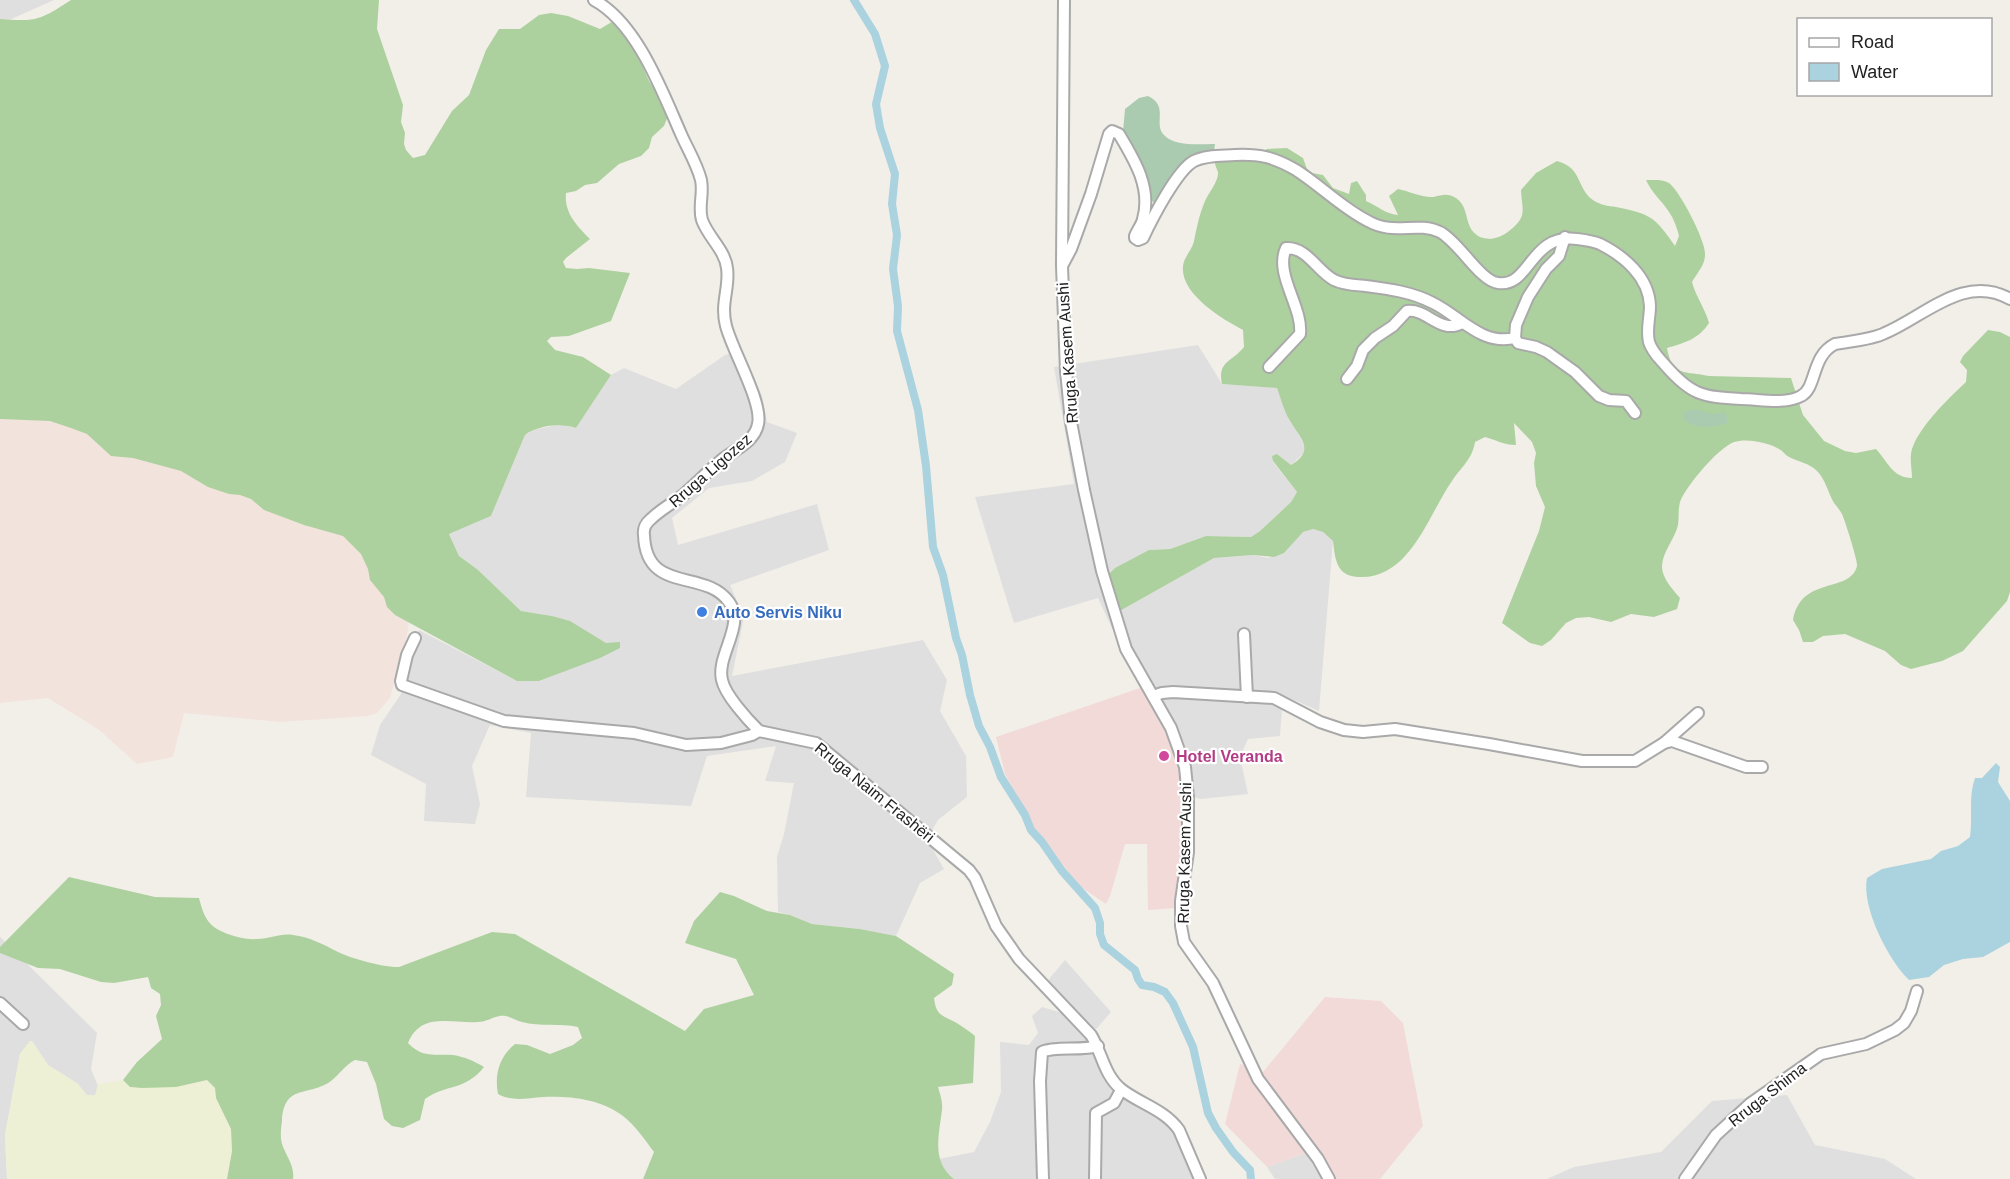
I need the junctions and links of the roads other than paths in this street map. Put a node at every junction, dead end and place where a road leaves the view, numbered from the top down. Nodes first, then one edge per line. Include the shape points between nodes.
1 (594, 0) edge
2 (1064, 0) edge
3 (1565, 237) junction
4 (1062, 266) junction
5 (2010, 298) edge
6 (1462, 323) junction
7 (1515, 338) junction
8 (1269, 367) dead end
9 (1347, 379) dead end
10 (1635, 413) dead end
11 (1244, 634) dead end
12 (415, 638) dead end
13 (1152, 696) junction
14 (1247, 697) junction
15 (1698, 713) dead end
16 (759, 731) junction
17 (1664, 743) junction
18 (1762, 768) dead end
19 (1917, 991) dead end
20 (0, 1003) edge
21 (23, 1024) dead end
22 (1098, 1046) junction
23 (1122, 1090) junction
24 (1043, 1179) edge
25 (1095, 1179) edge
26 (1200, 1179) edge
27 (1329, 1179) edge
28 (1685, 1179) edge

1 - 16 street, Rruga Ligozez via 627,27 667,98 701,181 703,221 727,267 723,299 726,325 757,402 759,423 750,439 651,518 644,533 649,559 660,571 710,589 728,601 734,623 721,678
2 - 4 street
3 - 4 street, Rruga Kasem Aushi via 1547,244 1517,277 1506,284 1496,284 1441,233 1426,228 1384,228 1368,222 1298,171 1260,154 1209,157 1193,162 1138,240 1135,236 1146,202 1142,181 1119,134 1112,131
3 - 5 street via 1594,242 1624,259 1646,288 1650,305 1647,331 1654,353 1681,384 1695,393 1727,398 1796,398 1804,394 1819,357 1828,347 1884,334 1957,294 1976,290
3 - 7 street via 1559,256 1528,297
4 - 13 street, Rruga Kasem Aushi via 1071,423 1084,490 1115,618 1126,649
6 - 7 street via 1479,334 1502,340
6 - 8 street via 1435,303 1398,290 1337,281 1297,249 1286,248 1282,259 1298,312 1300,334
6 - 9 street via 1448,326 1418,311 1407,310 1363,350
7 - 10 street via 1518,343 1542,349 1566,365 1599,396 1626,400
11 - 14 street
12 - 16 street via 407,655 402,685 504,721 634,733 686,745 721,743
13 - 14 street via 1173,692
13 - 27 street, Rruga Kasem Aushi via 1171,728 1186,775 1188,852 1181,901 1184,942 1213,983 1258,1078
14 - 17 street via 1274,698 1344,730 1395,729 1582,761 1635,761
15 - 17 street
16 - 22 street, Rruga Naim Frashëri via 816,743 969,870 996,926 1019,959
17 - 18 street via 1672,741 1746,767
19 - 28 street, Rruga Shima via 1911,1011 1895,1030 1866,1044 1821,1053 1750,1103 1716,1135
20 - 21 street
22 - 23 street, Rruga Naim Frashëri via 1107,1073
22 - 24 street via 1042,1052
23 - 25 street via 1114,1103 1096,1113
23 - 26 street, Rruga Naim Frashëri via 1167,1115 1179,1130

